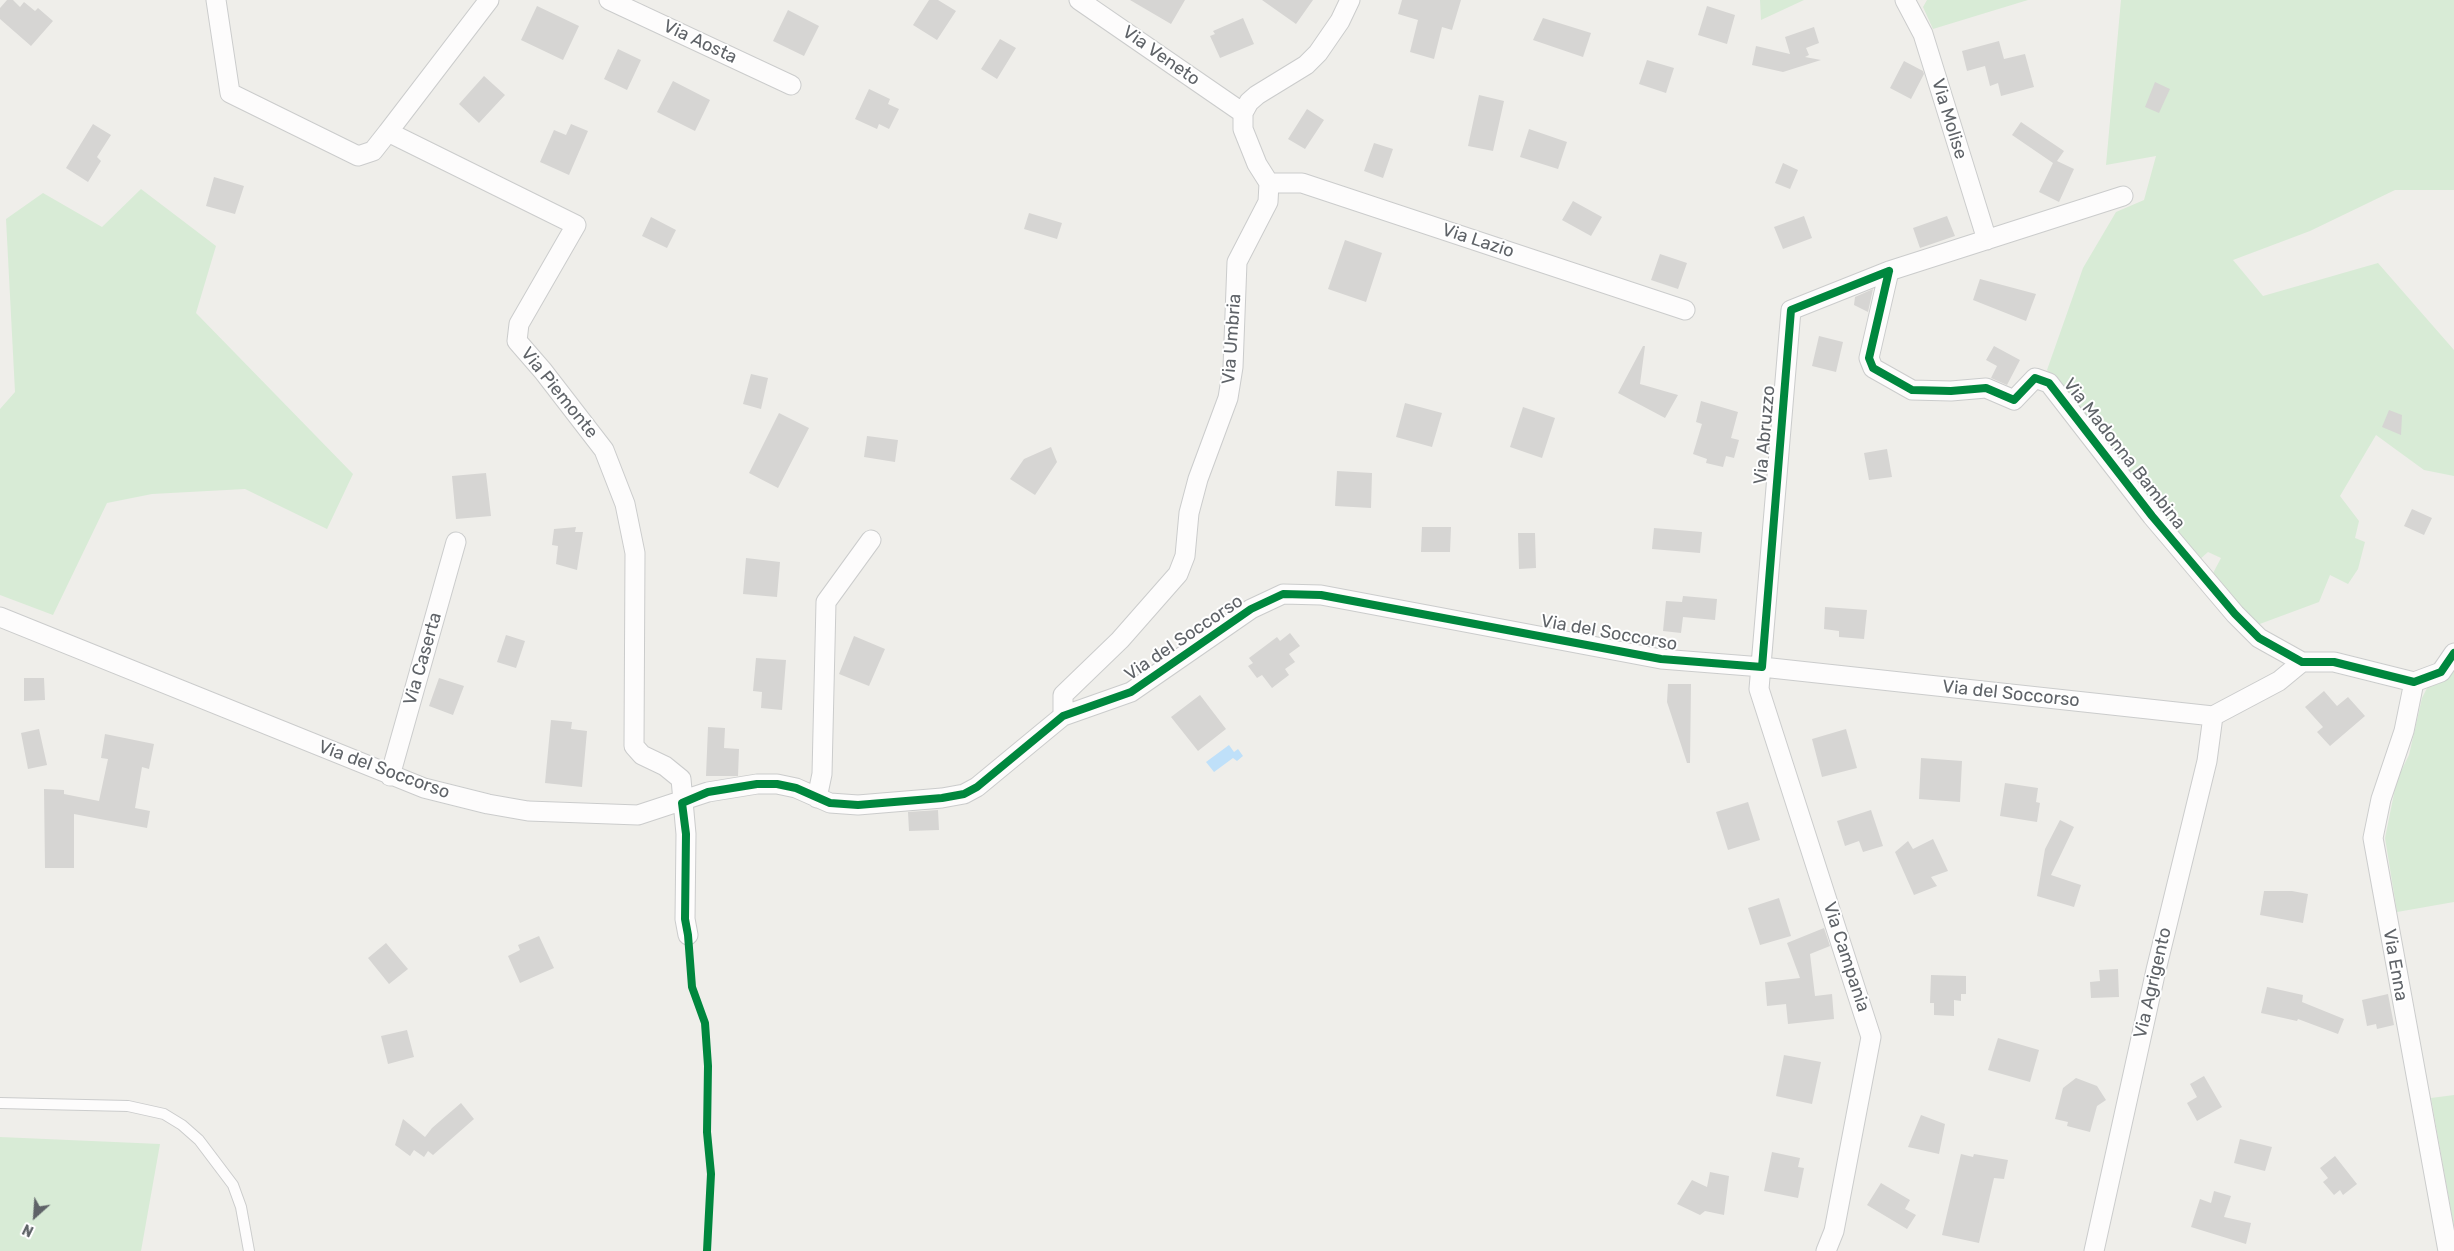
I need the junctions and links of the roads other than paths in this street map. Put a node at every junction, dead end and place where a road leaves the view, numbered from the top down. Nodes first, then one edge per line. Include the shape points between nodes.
1 (216, 0) edge
2 (489, 0) edge
3 (609, 0) edge
4 (1080, 0) edge
5 (1350, 0) edge
6 (1906, 0) edge
7 (791, 85) dead end
8 (1243, 113) junction
9 (388, 132) junction
10 (1269, 183) junction
11 (2123, 196) dead end
12 (1987, 240) junction
13 (1889, 271) junction
14 (1685, 310) dead end
15 (871, 540) dead end
16 (456, 542) dead end
17 (0, 617) edge
18 (2454, 653) edge
19 (2302, 662) junction
20 (1762, 667) junction
21 (2414, 682) junction
22 (1063, 716) junction
23 (2213, 716) junction
24 (390, 776) junction
25 (817, 798) junction
26 (682, 803) junction
27 (688, 935) dead end
28 (0, 1103) edge
29 (246, 1237) junction
30 (244, 1251) edge
31 (249, 1251) edge
32 (1826, 1251) edge
33 (2094, 1251) edge
34 (2448, 1251) edge

1 - 9 street via 230,93 358,156 373,151
2 - 9 street
3 - 7 street, Via Aosta
4 - 8 street, Via Veneto
5 - 8 street via 1318,53 1306,65 1257,95
6 - 12 street, Via Molise via 1923,34
8 - 10 street via 1243,129 1257,164
9 - 26 street, Via Piemonte via 576,225 518,324 517,341 604,450 625,504 635,552 634,746 642,755 665,766 681,779
10 - 14 street, Via Lazio via 1302,183
10 - 22 street, Via Umbria via 1268,202 1237,262 1233,367 1228,398 1198,479 1189,513 1185,556 1178,574 1120,640 1063,695
11 - 12 street, Via Abruzzo
12 - 13 street, Via Abruzzo
13 - 19 street, Via Madonna Bambina via 1869,358 1873,368 1912,390 1936,392 1986,388 2014,400 2035,378 2049,383 2152,516 2235,614 2259,638
13 - 20 street, Via Abruzzo via 1791,310
15 - 25 street via 826,602 822,774
16 - 24 street, Via Caserta
17 - 24 street, Via del Soccorso
18 - 21 street via 2441,672
19 - 21 street via 2334,662
19 - 23 street via 2279,682
20 - 22 street, Via del Soccorso via 1661,659 1322,595 1283,594 1251,609 1131,692
20 - 23 street, Via del Soccorso
20 - 32 street, Via Campania via 1759,689 1871,1037 1834,1231
21 - 34 street, Via Enna via 2404,731 2381,799 2373,838
22 - 25 street, Via del Soccorso via 978,787 964,794 858,805 830,803
23 - 33 street, Via Agrigento via 2207,761 2156,970
24 - 26 street, Via del Soccorso via 424,788 528,811 638,815
25 - 26 street, Via del Soccorso via 796,788 757,784 708,792
26 - 27 street via 686,834 684,919
28 - 29 lane via 128,1106 164,1114 199,1140 233,1185
29 - 30 lane
29 - 31 lane

